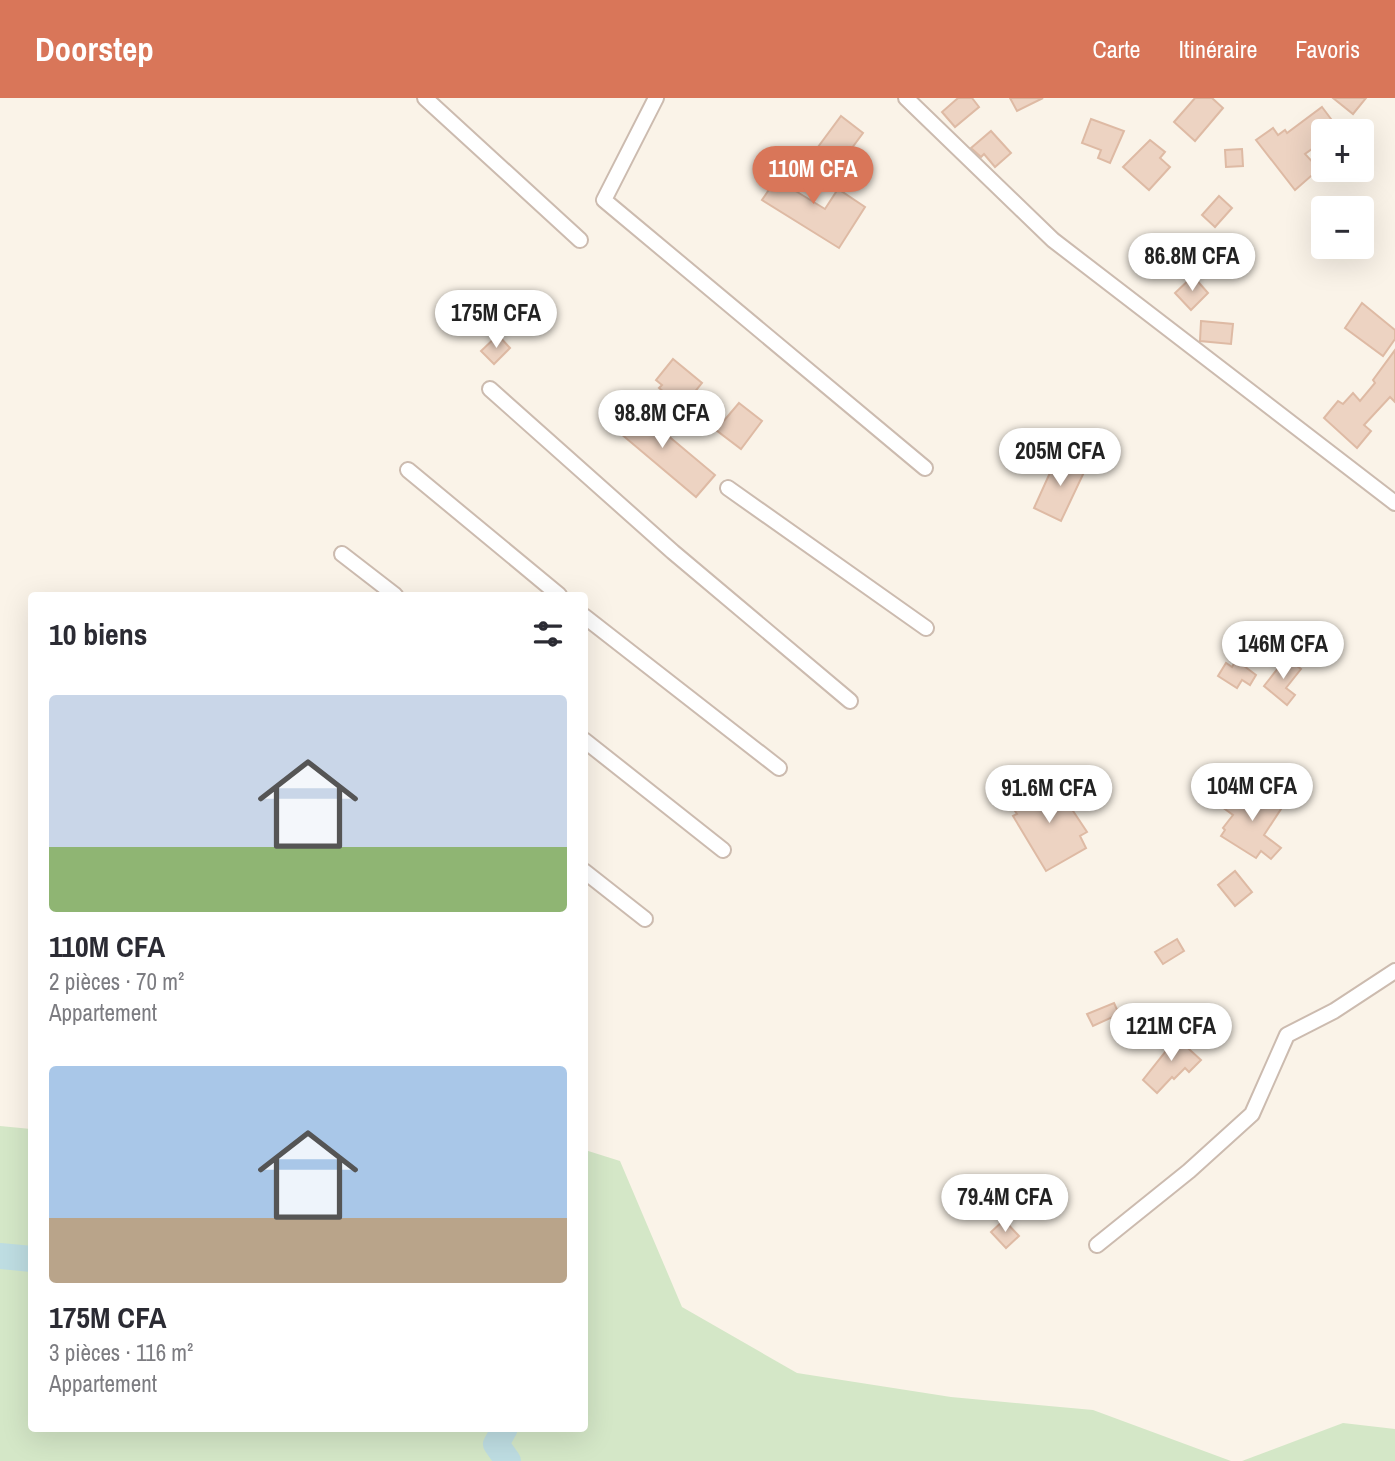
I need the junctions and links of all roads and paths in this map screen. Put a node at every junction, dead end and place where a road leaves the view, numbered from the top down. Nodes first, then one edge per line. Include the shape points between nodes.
1 (425, 98) edge
2 (656, 98) edge
3 (906, 98) edge
4 (580, 240) dead end
5 (490, 389) dead end
6 (925, 468) dead end
7 (408, 470) dead end
8 (728, 488) dead end
9 (1395, 503) edge
10 (342, 554) dead end
11 (391, 592) edge
12 (555, 592) edge
13 (588, 619) edge
14 (926, 628) dead end
15 (850, 701) dead end
16 (588, 743) edge
17 (779, 768) dead end
18 (723, 850) dead end
19 (588, 875) edge
20 (645, 919) dead end
21 (1395, 971) edge
22 (1097, 1245) dead end

1 - 4 street
2 - 6 street via 604,200
3 - 9 street via 1053,240
5 - 15 street
7 - 12 street
8 - 14 street
10 - 11 street
13 - 17 street
16 - 18 street
19 - 20 street
21 - 22 street via 1287,1035 1252,1114

